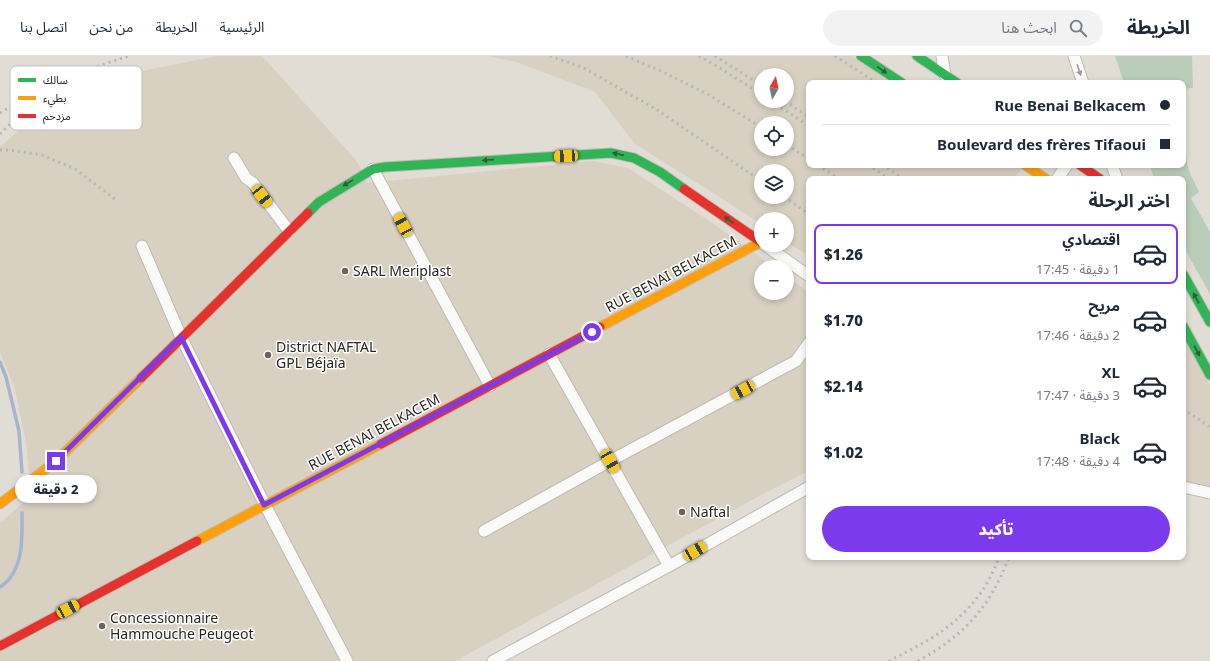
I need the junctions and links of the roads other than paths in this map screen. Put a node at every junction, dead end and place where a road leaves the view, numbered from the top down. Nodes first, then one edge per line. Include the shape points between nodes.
1 (861, 56) edge
2 (917, 56) edge
3 (942, 56) edge
4 (1074, 56) edge
5 (945, 75) junction
6 (897, 80) edge
7 (952, 80) edge
8 (1082, 80) edge
9 (234, 158) dead end
10 (1030, 168) edge
11 (1084, 168) edge
12 (373, 169) junction
13 (1042, 176) edge
14 (1096, 176) edge
15 (289, 231) junction
16 (754, 237) edge
17 (142, 246) dead end
18 (754, 246) edge
19 (775, 252) edge
20 (806, 274) edge
21 (1186, 279) edge
22 (1210, 322) edge
23 (1186, 331) edge
24 (181, 337) junction
25 (806, 347) edge
26 (549, 354) junction
27 (1210, 375) edge
28 (490, 386) junction
29 (610, 461) junction
30 (1186, 488) edge
31 (806, 489) edge
32 (1210, 493) edge
33 (0, 504) edge
34 (264, 505) junction
35 (484, 531) dead end
36 (669, 566) junction
37 (0, 646) edge
38 (347, 661) edge
39 (493, 661) edge

1 -> 6 street
2 - 5 street
3 - 5 street
4 -> 8 street
5 - 7 street
9 - 15 street via 246,178 253,183
10 - 13 street
11 - 14 street
12 -> 15 street via 318,202
16 -> 12 street via 660,172 634,158 610,153
12 - 28 street
15 - 24 street
17 - 24 street
18 - 26 street, RUE BENAI BELKACEM
19 - 20 street
22 -> 21 street
23 -> 27 street
24 - 33 street via 56,461
24 - 34 street
25 - 29 street via 796,361
26 - 28 street, RUE BENAI BELKACEM
26 - 29 street
28 - 34 street, RUE BENAI BELKACEM
29 - 35 street
29 - 36 street
30 - 32 street
31 - 36 street
34 - 37 street, RUE BENAI BELKACEM
34 - 38 street
36 - 39 street

